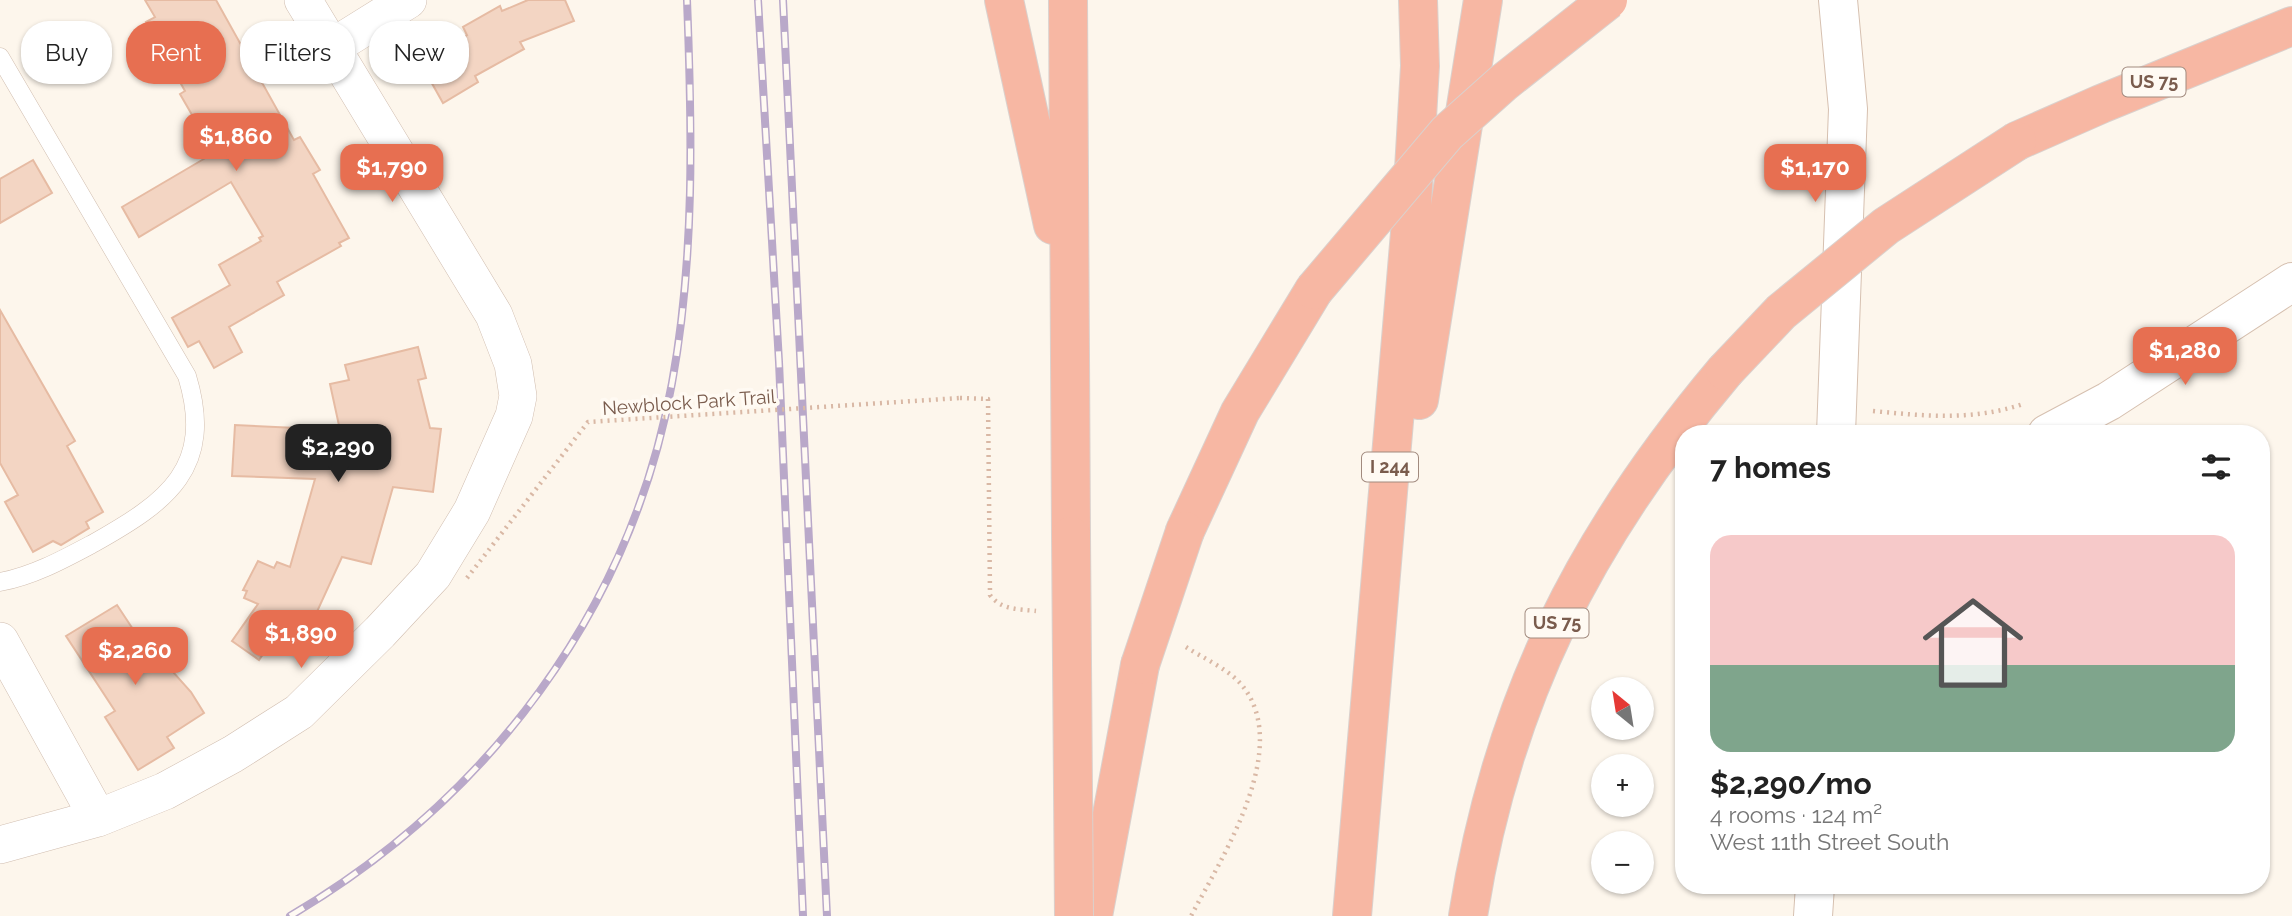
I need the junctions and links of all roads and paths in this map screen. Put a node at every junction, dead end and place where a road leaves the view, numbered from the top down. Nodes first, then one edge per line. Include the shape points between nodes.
1 (303, 0) edge
2 (408, 0) edge
3 (1004, 0) edge
4 (1068, 0) edge
5 (1418, 0) edge
6 (1483, 0) edge
7 (1608, 0) edge
8 (1838, 0) edge
9 (315, 21) edge
10 (2292, 26) edge
11 (355, 33) edge
12 (0, 57) edge
13 (353, 84) edge
14 (2292, 282) edge
15 (1069, 299) junction
16 (988, 399) dead end
17 (2040, 417) edge
18 (1837, 420) edge
19 (1680, 425) edge
20 (1675, 431) edge
21 (467, 578) dead end
22 (0, 582) edge
23 (0, 641) edge
24 (1368, 713) junction
25 (98, 818) junction
26 (0, 845) edge
27 (1814, 894) edge
28 (1353, 905) edge
29 (1469, 914) edge
30 (1074, 916) edge
31 (1093, 916) edge
32 (1813, 916) edge

1 - 9 street
2 - 11 street
3 - 15 highway
4 - 15 highway
5 - 24 highway, I 244 via 1420,66 1411,221
6 - 24 highway
7 - 31 highway, bridge via 1447,133 1314,290 1240,412 1185,531 1140,666
8 - 18 main road via 1848,109
10 - 19 highway, US 75, bridge via 2017,141 1886,226 1781,313
12 - 22 lane via 187,376 196,420 185,468 153,508 41,570
13 - 25 street via 494,315 513,364 518,396 514,416 492,469 440,564 362,652 299,712 233,754 164,791
14 - 17 main road via 2109,401
15 - 30 highway, bridge
16 - 21 path, Newblock Park Trail, bridge via 588,422
17 - 18 path via 2001,411 1943,418
20 - 29 highway, US 75, bridge via 1627,498 1573,589 1531,679 1497,777
23 - 25 street
24 - 28 highway, I 244
25 - 26 street
27 - 32 main road

